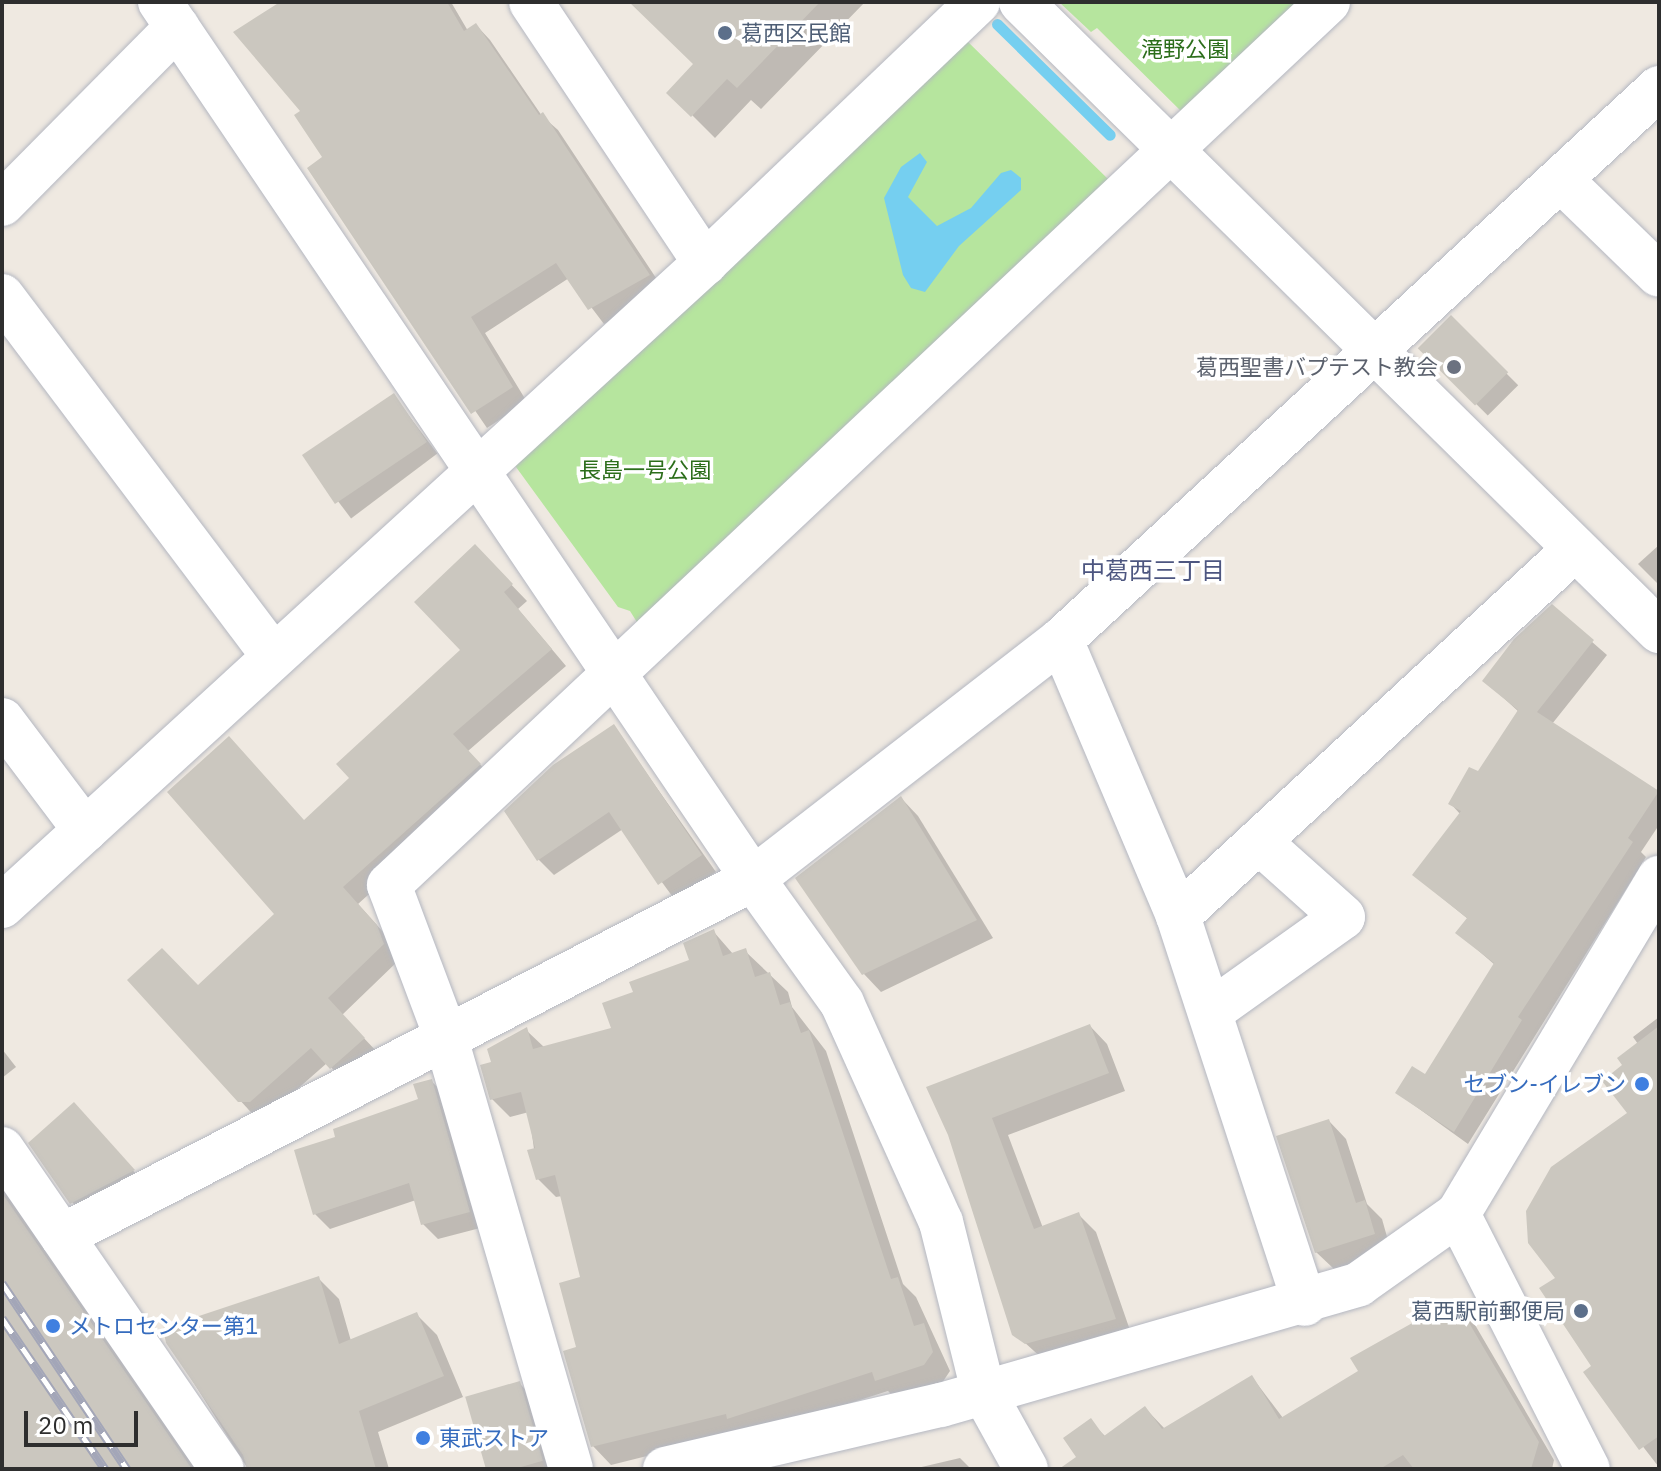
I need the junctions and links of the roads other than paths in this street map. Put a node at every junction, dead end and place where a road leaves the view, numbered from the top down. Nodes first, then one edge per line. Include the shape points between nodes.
1 (531, 2) edge
2 (978, 2) edge
3 (1021, 2) edge
4 (1328, 2) edge
5 (168, 14) edge
6 (1659, 88) edge
7 (1168, 148) junction
8 (1561, 180) junction
9 (2, 204) edge
10 (705, 263) junction
11 (1659, 275) edge
12 (2, 296) edge
13 (1374, 350) junction
14 (478, 466) junction
15 (1574, 550) junction
16 (1659, 631) edge
17 (1061, 640) junction
18 (272, 654) junction
19 (615, 673) junction
20 (2, 720) edge
21 (85, 830) junction
22 (1259, 842) junction
23 (1659, 878) edge
24 (753, 879) junction
25 (2, 906) edge
26 (1178, 916) junction
27 (1210, 1012) junction
28 (445, 1034) junction
29 (2, 1149) edge
30 (1458, 1214) junction
31 (62, 1236) junction
32 (1305, 1304) junction
33 (983, 1391) junction
34 (222, 1469) edge
35 (571, 1469) edge
36 (665, 1469) edge
37 (1026, 1469) edge
38 (1588, 1469) edge

1 - 10 street
2 - 10 street
3 - 7 street
4 - 7 street
5 - 9 street
5 - 14 street
6 - 8 street
7 - 13 street
7 - 19 street
8 - 11 street
8 - 13 street
10 - 14 street
12 - 18 street
13 - 15 street
13 - 17 street
14 - 18 street
14 - 19 street
15 - 16 street
15 - 22 street
17 - 24 street
17 - 26 street
18 - 21 street
19 - 24 street
19 - 28 street via 389,885
20 - 21 street
21 - 25 street
22 - 26 street
22 - 27 street via 1343,917
23 - 30 street
24 - 28 street
24 - 33 street via 842,1003 855,1030 941,1222
26 - 27 street
27 - 32 street
28 - 31 street
28 - 35 street
29 - 31 street
30 - 32 street via 1359,1284
30 - 38 street
31 - 34 street
32 - 33 street
33 - 36 street
33 - 37 street

